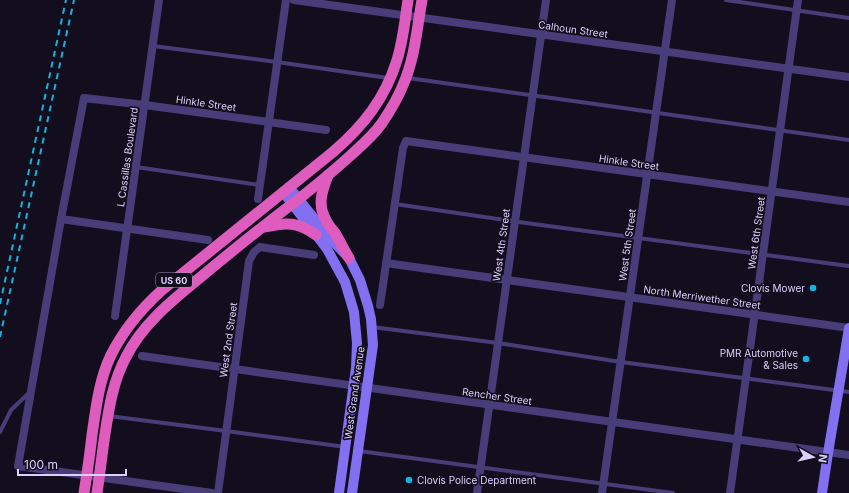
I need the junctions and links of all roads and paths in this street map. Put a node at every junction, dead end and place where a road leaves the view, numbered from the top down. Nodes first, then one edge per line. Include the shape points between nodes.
1 (159, 0) edge
2 (286, 0) edge
3 (294, 0) edge
4 (408, 0) edge
5 (422, 0) edge
6 (546, 0) edge
7 (672, 0) edge
8 (726, 0) edge
9 (798, 0) edge
10 (797, 10) junction
11 (406, 16) junction
12 (419, 17) junction
13 (849, 18) edge
14 (541, 34) junction
15 (153, 46) junction
16 (664, 51) junction
17 (277, 62) junction
18 (789, 69) junction
19 (849, 77) edge
20 (391, 78) junction
21 (406, 78) junction
22 (532, 96) junction
23 (145, 105) junction
24 (655, 112) junction
25 (269, 121) junction
26 (326, 130) dead end
27 (781, 130) junction
28 (849, 140) edge
29 (524, 157) junction
30 (136, 168) junction
31 (329, 173) junction
32 (647, 174) junction
33 (260, 185) junction
34 (286, 190) junction
35 (772, 192) junction
36 (258, 199) dead end
37 (295, 201) junction
38 (849, 202) edge
39 (395, 204) junction
40 (61, 219) junction
41 (515, 221) junction
42 (261, 228) junction
43 (127, 229) junction
44 (316, 235) junction
45 (638, 238) junction
46 (208, 240) dead end
47 (314, 255) dead end
48 (763, 255) junction
49 (349, 258) junction
50 (386, 263) junction
51 (849, 266) edge
52 (507, 280) junction
53 (630, 297) junction
54 (380, 305) dead end
55 (755, 315) junction
56 (115, 316) dead end
57 (372, 327) junction
58 (849, 328) edge
59 (498, 343) junction
60 (142, 356) dead end
61 (620, 362) junction
62 (235, 370) junction
63 (746, 378) junction
64 (353, 386) junction
65 (367, 388) junction
66 (838, 390) junction
67 (31, 391) junction
68 (849, 392) edge
69 (489, 405) junction
70 (108, 416) junction
71 (612, 422) junction
72 (226, 431) junction
73 (0, 432) edge
74 (738, 439) junction
75 (346, 447) junction
76 (358, 451) junction
77 (828, 452) junction
78 (849, 455) edge
79 (481, 468) junction
80 (87, 476) junction
81 (99, 477) junction
82 (604, 484) junction
83 (84, 493) edge
84 (97, 493) edge
85 (212, 493) edge
86 (218, 493) edge
87 (339, 493) edge
88 (352, 493) edge
89 (477, 493) edge
90 (602, 493) edge
91 (673, 493) edge
92 (730, 493) edge
93 (822, 493) edge

1 - 15 street, L Cassillas Boulevard
2 - 17 street
3 - 11 street, Calhoun Street
4 - 11 highway, US 60
5 - 12 highway, US 60
6 - 14 street, West 4th Street
7 - 16 street, West 5th Street
8 - 10 lane
9 - 10 street, West 6th Street
10 - 13 lane
10 - 18 street, West 6th Street
11 - 12 street, Calhoun Street
11 - 20 highway, US 60 via 398,58
12 - 14 street, Calhoun Street
12 - 21 highway, US 60
14 - 16 street, Calhoun Street
14 - 22 street, West 4th Street
15 - 17 lane
15 - 23 street, L Cassillas Boulevard
16 - 18 street, Calhoun Street
16 - 24 street, West 5th Street
17 - 20 lane
17 - 25 street
18 - 19 street, Calhoun Street
18 - 27 street, West 6th Street
20 - 34 highway, US 60 via 384,93 360,127
21 - 22 lane
21 - 31 highway, US 60 via 382,124 368,140
22 - 24 lane
22 - 29 street, West 4th Street
23 - 25 street, Hinkle Street
23 - 30 street, L Cassillas Boulevard
23 - 40 street, Hinkle Street via 84,98
24 - 27 lane
24 - 32 street, West 5th Street
25 - 26 street, Hinkle Street
25 - 33 street
27 - 28 lane
27 - 35 street, West 6th Street
29 - 32 street, Hinkle Street
29 - 39 street, Hinkle Street via 406,141
29 - 41 street, West 4th Street
30 - 33 lane
30 - 43 street, L Cassillas Boulevard
31 - 37 highway, US 60
31 - 49 highway via 321,195 321,209
32 - 35 street, Hinkle Street
32 - 45 street, West 5th Street
33 - 36 street
34 - 37 main road, West Grand Avenue
34 - 80 highway, US 60 via 162,290 126,329 111,356 98,394
35 - 38 street, Hinkle Street
35 - 48 street, West 6th Street
37 - 42 highway, US 60
37 - 44 main road, West Grand Avenue
37 - 49 main road, West Grand Avenue
39 - 41 lane
39 - 50 street
40 - 43 street
40 - 67 street
41 - 45 lane
41 - 52 street, West 4th Street
42 - 44 highway via 279,224 297,225
42 - 70 highway, US 60 via 167,305 144,329 118,375
43 - 46 street
43 - 56 street, L Cassillas Boulevard
44 - 64 main road, West Grand Avenue via 340,271 354,312 358,343
45 - 48 lane
45 - 53 street, West 5th Street
47 - 62 street, West 2nd Street via 260,247 254,252 249,261
48 - 51 lane
48 - 55 street, West 6th Street
49 - 57 main road, West Grand Avenue via 360,280
50 - 52 street, North Merriwether Street
50 - 54 street
52 - 53 street, North Merriwether Street
52 - 59 street, West 4th Street
53 - 55 street, North Merriwether Street
53 - 61 street, West 5th Street
55 - 58 street, North Merriwether Street
55 - 63 street, West 6th Street
57 - 59 lane
57 - 65 main road, West Grand Avenue via 373,345
58 - 66 main road
59 - 61 lane
59 - 69 street, West 4th Street
60 - 62 street, Rencher Street
61 - 63 lane
61 - 71 street, West 5th Street
62 - 64 street, Rencher Street
62 - 72 street, West 2nd Street
63 - 66 lane
63 - 74 street, West 6th Street
64 - 65 street, Rencher Street
64 - 75 main road, West Grand Avenue
65 - 69 street, Rencher Street
65 - 76 main road, West Grand Avenue
66 - 68 lane
66 - 77 main road
67 - 73 lane via 11,410
67 - 80 street via 18,466
69 - 71 street, Rencher Street
69 - 79 street, West 4th Street
70 - 72 lane
70 - 81 highway, US 60
71 - 74 street, Rencher Street
71 - 82 street, West 5th Street
72 - 75 lane
72 - 86 street, West 2nd Street
74 - 77 street, Rencher Street
74 - 92 street, West 6th Street
75 - 87 main road, West Grand Avenue
76 - 79 lane
76 - 88 main road, West Grand Avenue
77 - 78 street, Rencher Street
77 - 93 main road
79 - 82 lane
79 - 89 street, West 4th Street
80 - 81 street
80 - 83 highway, US 60
81 - 84 highway, US 60
81 - 85 street
82 - 90 street, West 5th Street
82 - 91 lane

